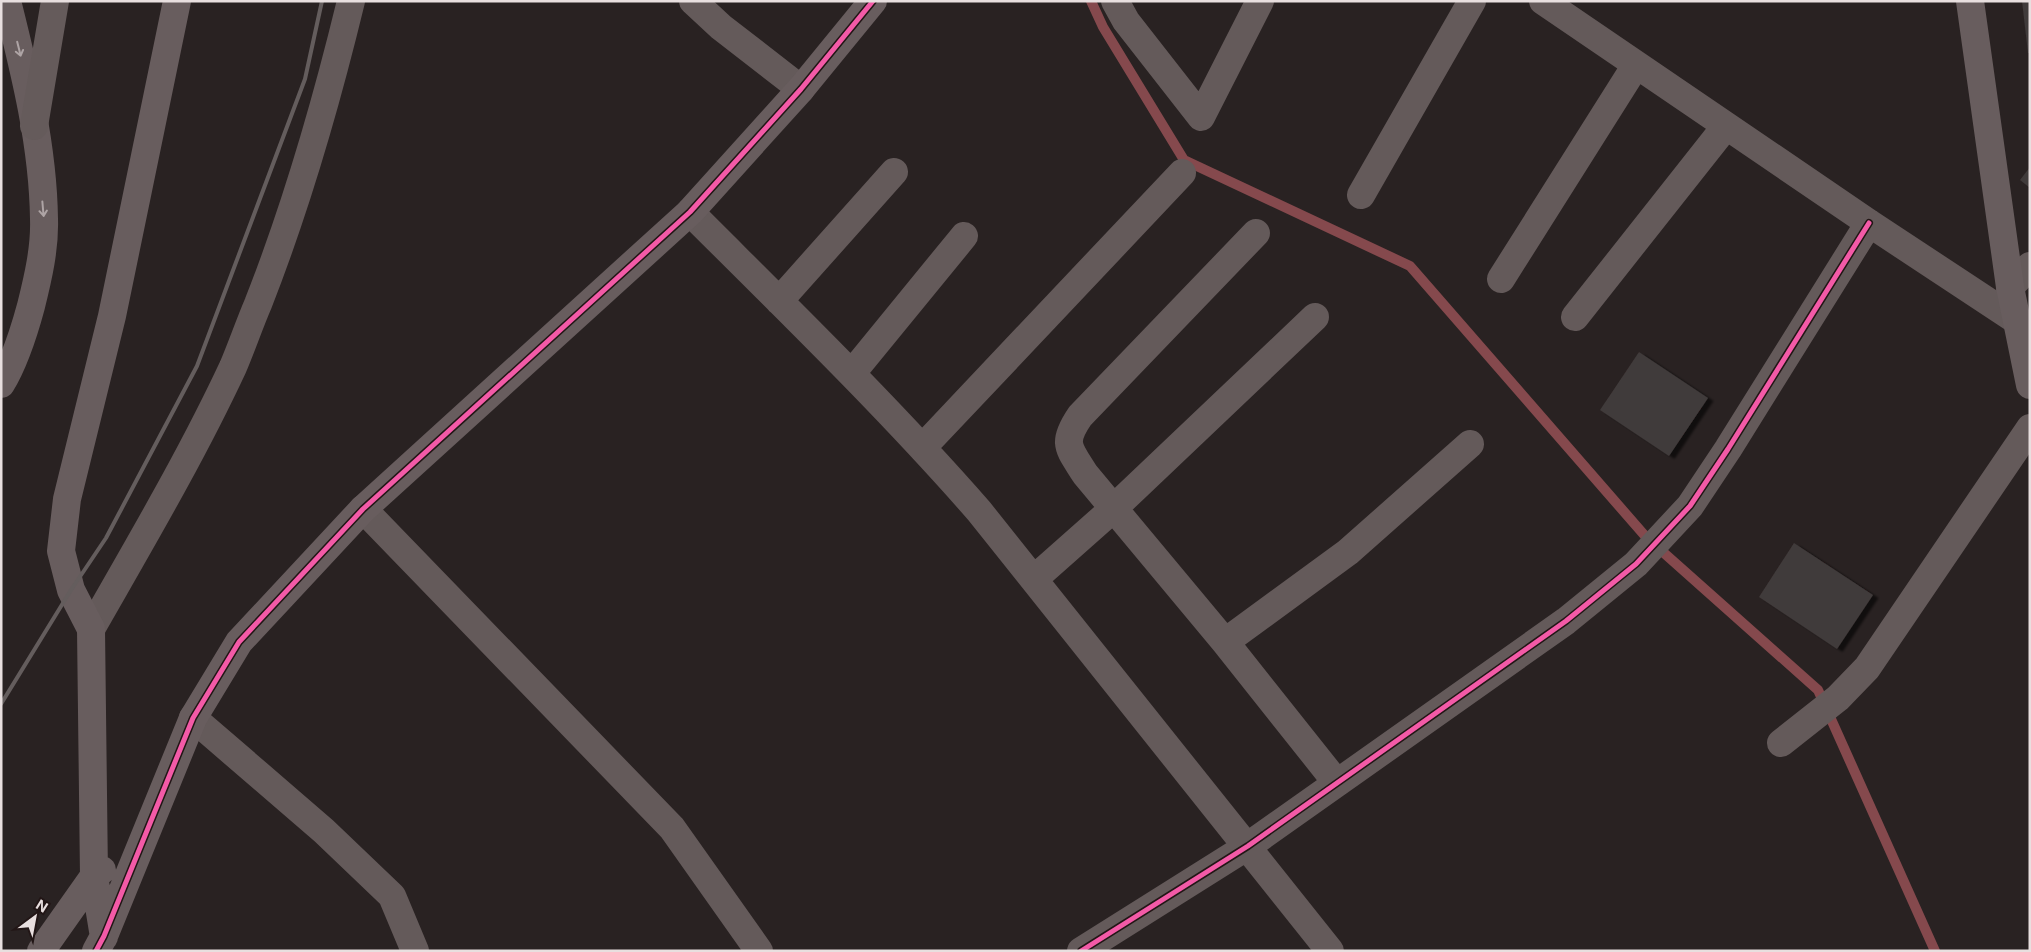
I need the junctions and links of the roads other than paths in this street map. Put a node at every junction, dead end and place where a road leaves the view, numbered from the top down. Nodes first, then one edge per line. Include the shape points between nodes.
1 (7, 1) edge
2 (55, 1) edge
3 (177, 1) edge
4 (351, 1) edge
5 (693, 1) edge
6 (873, 1) edge
7 (1115, 1) edge
8 (1260, 1) edge
9 (1472, 1) edge
10 (1543, 1) edge
11 (1970, 1) edge
12 (1636, 65) junction
13 (801, 89) junction
14 (34, 126) junction
15 (1726, 126) junction
16 (894, 172) dead end
17 (1182, 173) dead end
18 (1361, 195) dead end
19 (690, 212) junction
20 (1869, 223) junction
21 (1256, 233) dead end
22 (964, 236) dead end
23 (2030, 266) edge
24 (1501, 279) dead end
25 (2010, 287) junction
26 (779, 301) junction
27 (1315, 317) dead end
28 (1575, 317) dead end
29 (2016, 320) junction
30 (852, 373) junction
31 (1, 384) edge
32 (2030, 385) edge
33 (2030, 428) edge
34 (1470, 444) dead end
35 (924, 447) junction
36 (363, 509) junction
37 (1113, 509) junction
38 (1034, 580) junction
39 (90, 629) junction
40 (1225, 642) junction
41 (194, 718) junction
42 (1781, 743) dead end
43 (1337, 783) junction
44 (143, 842) junction
45 (1248, 846) junction
46 (94, 876) junction
47 (102, 946) edge
48 (41, 951) edge
49 (415, 951) edge
50 (759, 951) edge
51 (1081, 951) edge
52 (1330, 951) edge

1 -> 14 street via 30,92
2 - 14 main road
3 - 39 street via 112,316 67,499 61,551 71,590
4 - 39 street via 306,169 275,261 234,365 209,417
5 - 13 street
6 - 13 street
7 - 8 street via 1126,21 1201,117
9 - 18 street
10 - 12 street
11 - 25 street
12 - 15 street
12 - 24 street
13 - 19 street
14 -> 31 street via 44,220 39,272 26,327
15 - 20 street
15 - 28 street
16 - 26 street
17 - 35 street
19 - 26 street
19 - 36 street
20 - 29 street
20 - 43 street via 1690,506 1643,557 1566,621
21 - 37 street via 1073,427 1068,438 1070,450 1084,474
22 - 30 street
23 - 25 street
25 - 29 street
26 - 30 street
27 - 37 street
29 - 32 street
30 - 35 street
33 - 42 street via 1867,668 1829,706
34 - 40 street via 1348,552
35 - 38 street
36 - 41 street via 239,642
36 - 50 street via 672,828
37 - 38 street
37 - 40 street
38 - 45 street
39 - 46 street
40 - 43 street
41 - 44 street
41 - 49 street via 324,831 392,896
43 - 45 street
44 - 46 street
44 - 47 street
45 - 51 street
45 - 52 street
46 - 47 street
46 - 48 street

